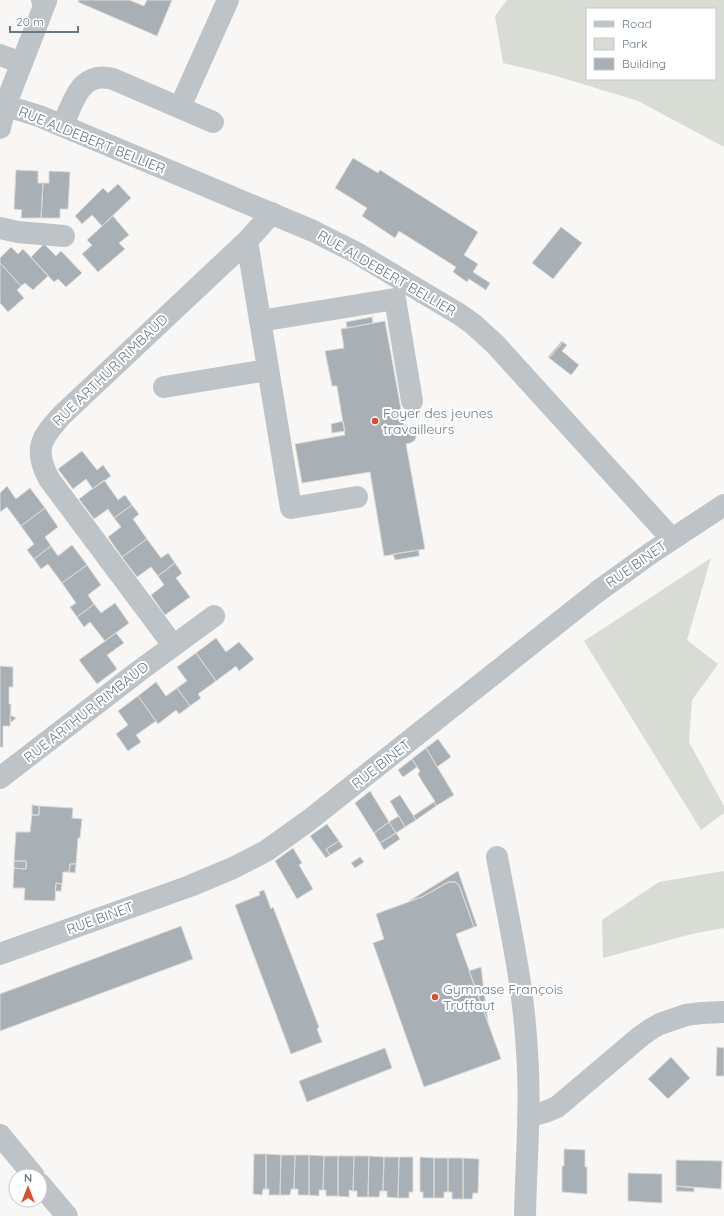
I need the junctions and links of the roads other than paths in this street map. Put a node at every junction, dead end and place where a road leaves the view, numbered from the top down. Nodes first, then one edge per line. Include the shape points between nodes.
1 (42, 0) edge
2 (228, 0) edge
3 (0, 55) edge
4 (22, 63) junction
5 (3, 105) edge
6 (180, 108) junction
7 (213, 122) dead end
8 (62, 126) junction
9 (0, 128) edge
10 (272, 213) junction
11 (0, 228) edge
12 (64, 236) dead end
13 (247, 240) junction
14 (260, 321) junction
15 (268, 370) junction
16 (164, 387) dead end
17 (412, 401) dead end
18 (357, 497) dead end
19 (724, 505) edge
20 (672, 539) junction
21 (214, 616) dead end
22 (173, 645) junction
23 (0, 778) edge
24 (497, 858) dead end
25 (0, 954) edge
26 (724, 1012) edge
27 (528, 1117) junction
28 (3, 1146) edge
29 (26, 1168) edge
30 (48, 1193) edge
31 (68, 1216) edge
32 (525, 1216) edge

1 - 4 street via 46,1
2 - 6 street
3 - 4 street
4 - 5 street
5 - 8 street, RUE ALDEBERT BELLIER
5 - 9 street
6 - 7 street
6 - 8 street via 113,78 96,77 81,87
8 - 10 street, RUE ALDEBERT BELLIER
10 - 13 street, RUE ARTHUR RIMBAUD
10 - 20 street, RUE ALDEBERT BELLIER via 355,252 472,324 503,353
11 - 12 street
13 - 14 street
13 - 22 street, RUE ARTHUR RIMBAUD via 62,415 48,430 41,445 42,463 49,478
14 - 15 street
14 - 17 street via 395,299
15 - 16 street
15 - 18 street via 291,508
19 - 20 street, RUE BINET
20 - 25 street, RUE BINET via 597,592 308,821 266,851 190,886
21 - 22 street, RUE ARTHUR RIMBAUD
22 - 23 street, RUE ARTHUR RIMBAUD
24 - 27 street via 526,1032
26 - 27 street via 686,1015 660,1024 641,1036 557,1107
27 - 32 street
28 - 29 street
30 - 31 street

